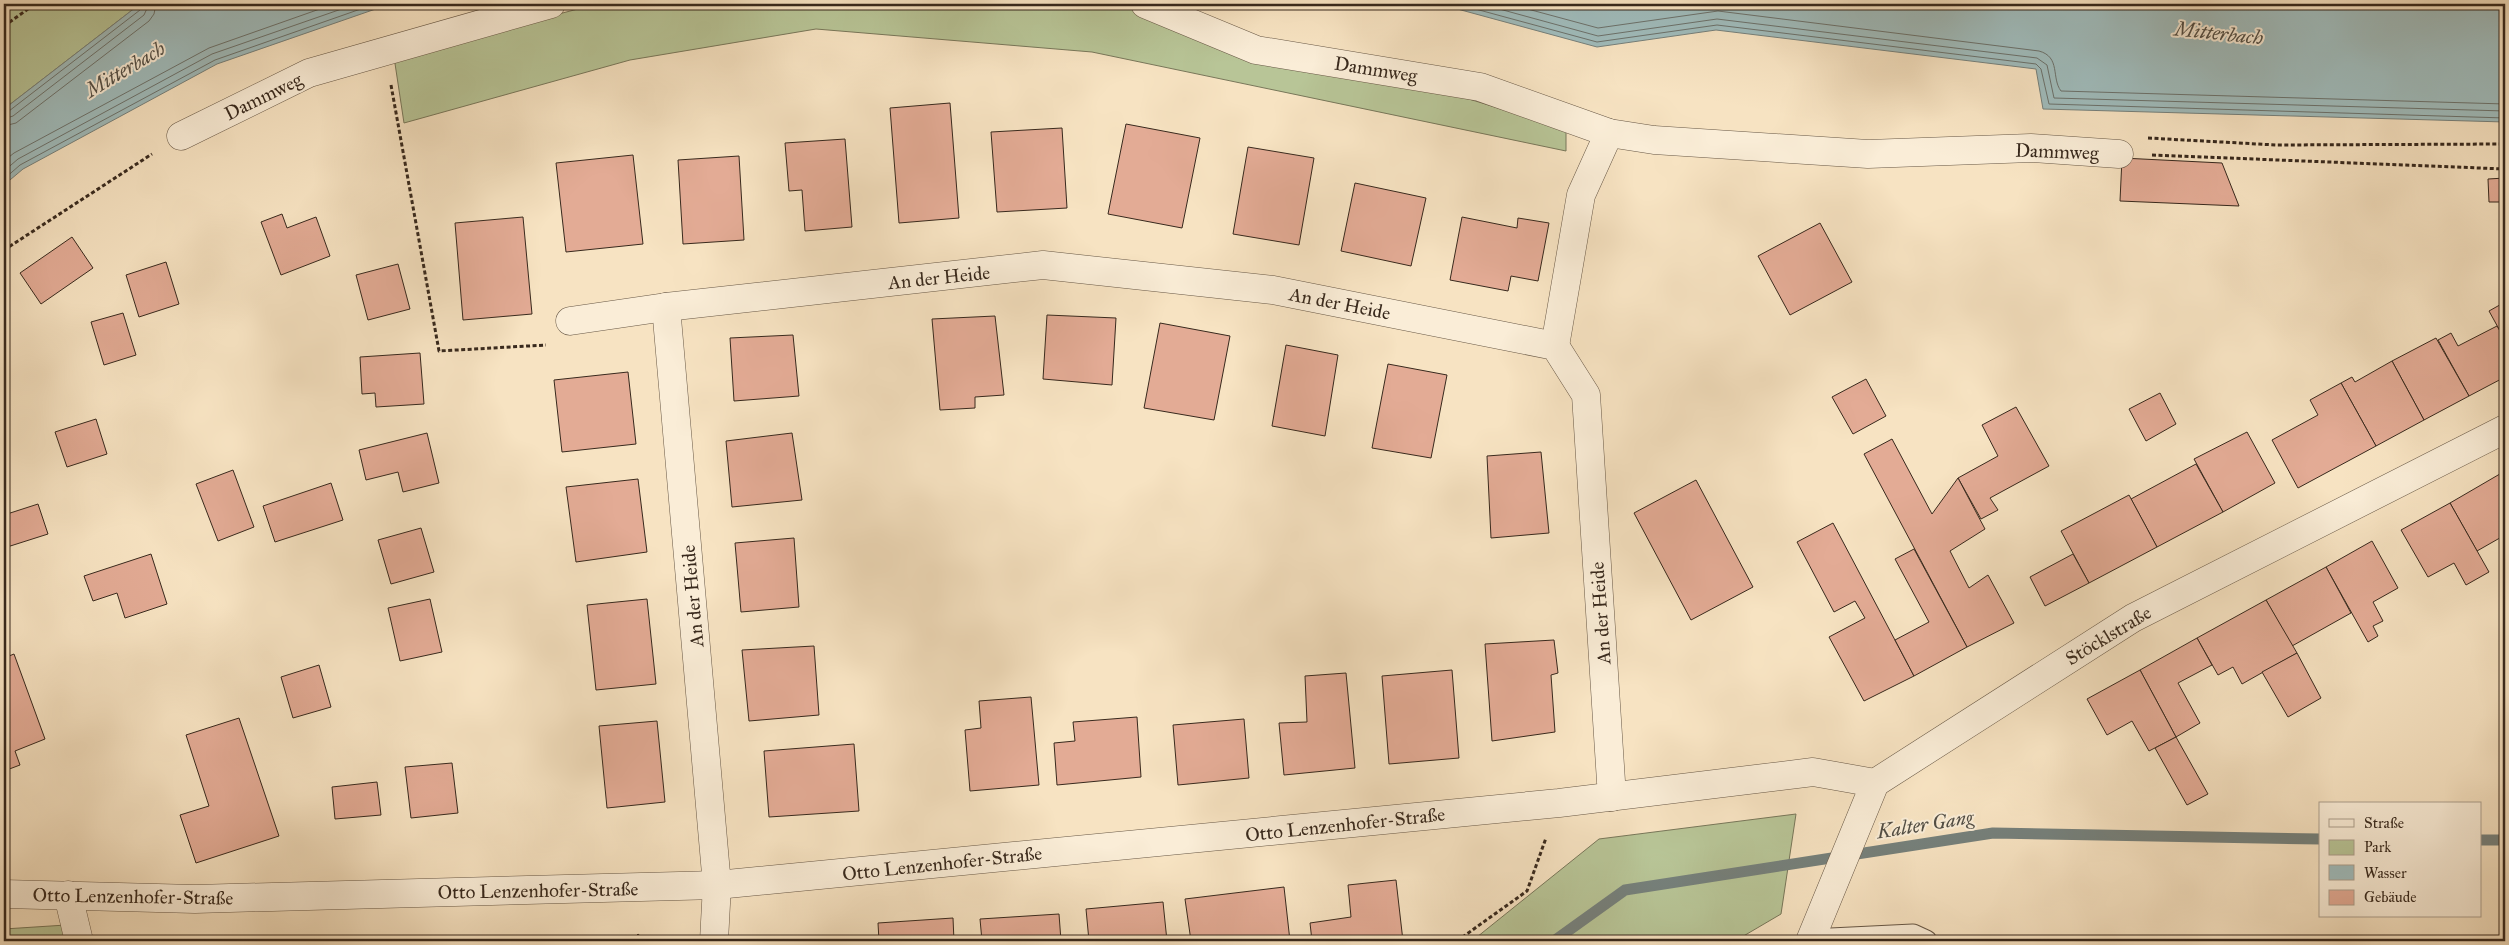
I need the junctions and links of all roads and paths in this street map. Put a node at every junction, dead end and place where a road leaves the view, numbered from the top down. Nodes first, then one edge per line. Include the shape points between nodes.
1 (36, 4) edge
2 (551, 4) edge
3 (1146, 4) edge
4 (4, 26) edge
5 (385, 52) junction
6 (1609, 132) junction
7 (181, 136) joint
8 (2119, 154) joint
9 (2505, 169) edge
10 (4, 250) edge
11 (666, 307) junction
12 (570, 321) joint
13 (1555, 346) junction
14 (2505, 429) edge
15 (1875, 783) junction
16 (1612, 797) junction
17 (1559, 803) junction
18 (717, 885) junction
19 (4, 894) edge
20 (68, 896) junction
21 (1810, 940) edge
22 (79, 941) edge
23 (714, 941) edge
24 (1457, 941) edge
25 (1926, 941) edge

1 - 4 path
2 - 5 street, Dammweg
3 - 6 street, Dammweg via 1256,50 1480,87
5 - 7 street, Dammweg via 309,73
5 - 12 path via 439,352 564,344
6 - 8 street, Dammweg via 1654,140 1868,154 2031,148
6 - 13 street via 1580,195
7 - 10 path
8 - 9 path, Dammweg
11 - 12 street, An der Heide
11 - 13 street, An der Heide via 1043,265 1273,290
11 - 18 street, An der Heide
13 - 16 street, An der Heide via 1586,395
14 - 15 street, Stöcklstraße via 2132,618
15 - 16 street, Otto Lenzenhofer-Straße via 1813,772
15 - 21 street
16 - 17 street, Otto Lenzenhofer-Straße
17 - 18 street, Otto Lenzenhofer-Straße
17 - 24 path via 1527,891
18 - 20 street, Otto Lenzenhofer-Straße via 195,899
18 - 23 street, An der Heide
19 - 20 street, Otto Lenzenhofer-Straße
20 - 22 street
21 - 25 lane via 1913,934

